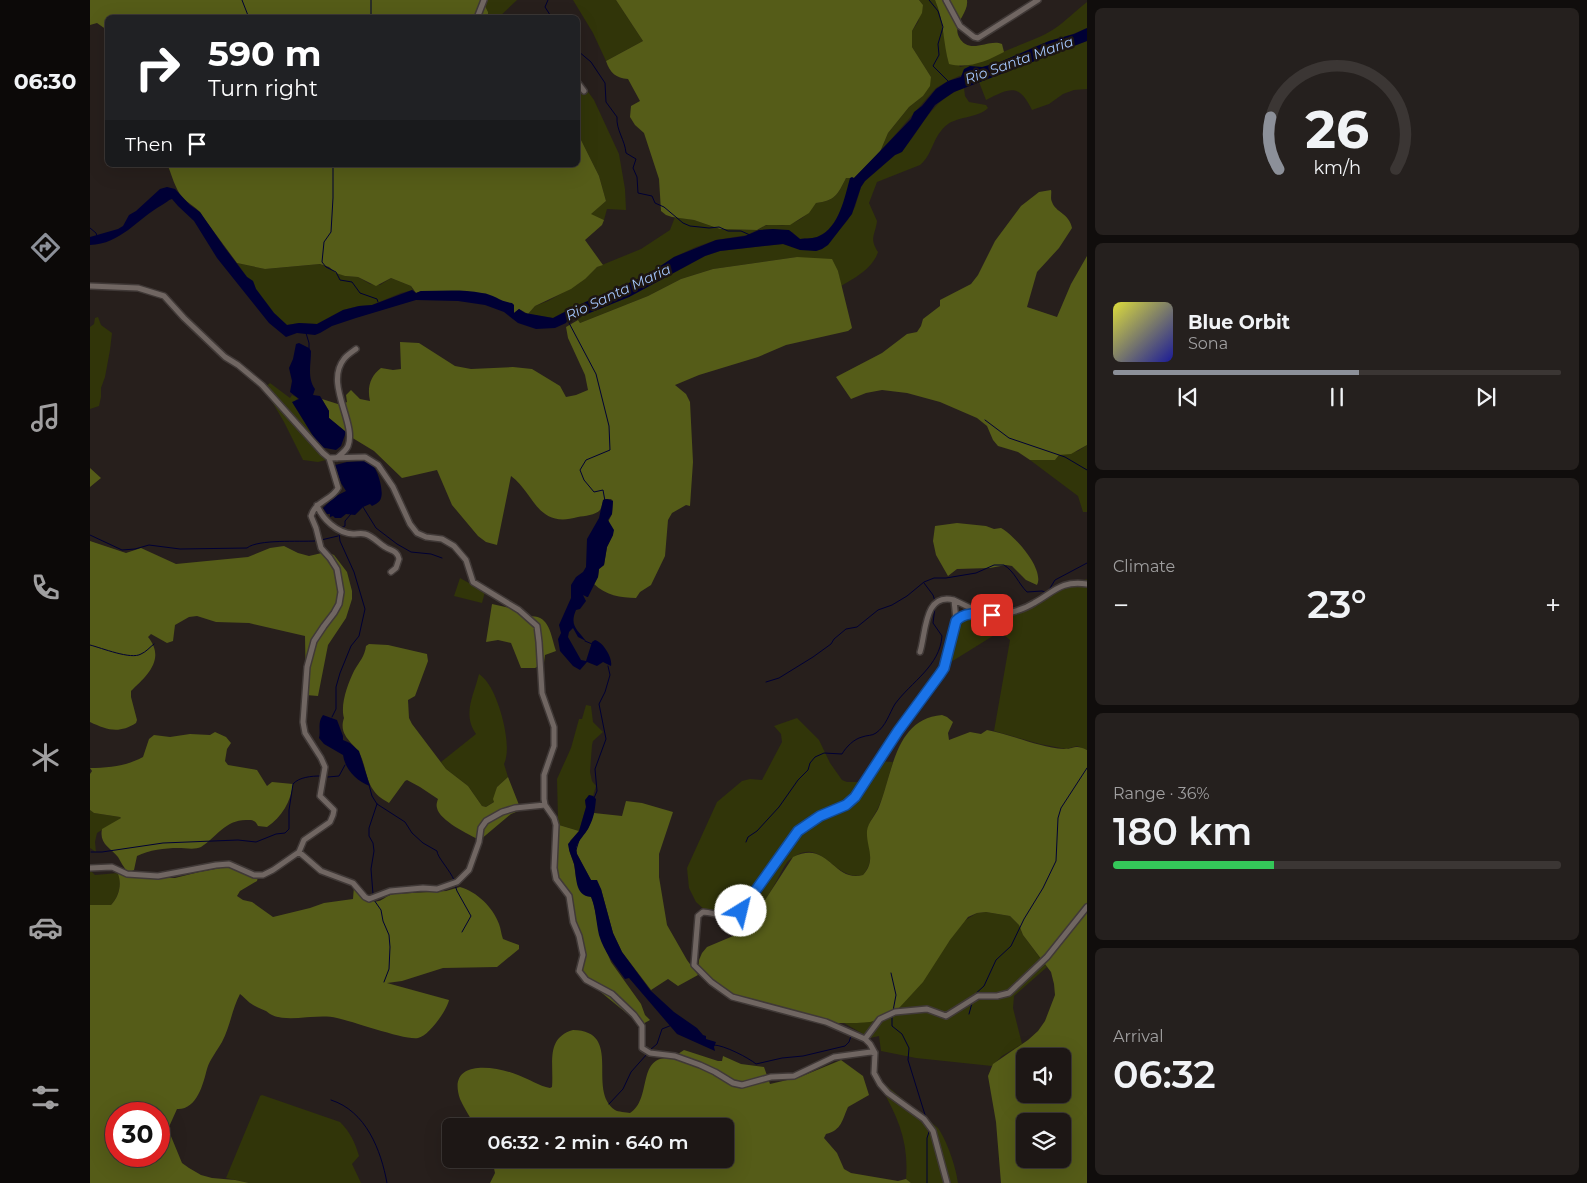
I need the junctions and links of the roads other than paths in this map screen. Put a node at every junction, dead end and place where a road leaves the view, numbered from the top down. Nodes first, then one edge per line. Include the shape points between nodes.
1 (484, 0) edge
2 (946, 0) edge
3 (1038, 0) edge
4 (478, 15) edge
5 (580, 86) edge
6 (584, 91) dead end
7 (90, 286) edge
8 (356, 349) dead end
9 (329, 458) junction
10 (337, 458) junction
11 (317, 505) junction
12 (391, 572) dead end
13 (1087, 584) edge
14 (954, 600) junction
15 (984, 615) junction
16 (956, 621) junction
17 (920, 652) dead end
18 (545, 806) junction
19 (299, 852) junction
20 (90, 868) edge
21 (1087, 907) edge
22 (864, 1039) junction
23 (875, 1053) junction
24 (947, 1183) edge

1 - 4 street
2 - 3 street via 960,26 978,38
5 - 6 street
7 - 9 street via 138,288 164,296 225,357 262,385
8 - 10 street via 338,369 337,385 350,436 346,450
9 - 10 street
9 - 11 street via 338,488
10 - 18 street via 365,457 378,465 417,533 442,539 454,546 466,560 473,582 519,610 537,626 542,693 554,727 554,746 544,775
11 - 12 street via 323,516 340,530 351,534 364,533 394,551 399,558
11 - 19 street via 312,512 312,520 320,548 337,569 340,599 309,654 303,722 305,733 325,766 320,796 334,812 330,822 304,840
13 - 15 street via 1062,585 1024,608
14 - 15 street
14 - 16 street
14 - 17 street via 945,599 929,610
15 - 16 street via 966,614
16 - 22 street via 944,668 851,802 820,816 798,831 741,911 724,916 703,912 698,916 694,965 711,982 740,1000 826,1022
18 - 19 street via 514,808 486,821 466,874 437,889 390,891 365,897 353,884 321,871
18 - 23 street via 556,825 554,868 556,878 568,896 579,936 583,955 580,974 612,994 634,1015 642,1026 641,1044 646,1051 675,1056 742,1085 764,1078 794,1076 834,1057
19 - 20 street via 263,875 254,875 229,864 158,876 127,874 112,867
21 - 22 street via 1047,957 1009,993 978,996 946,1016 927,1009 896,1012 880,1019
22 - 23 street
23 - 24 street via 874,1073 880,1084 924,1119 933,1131

